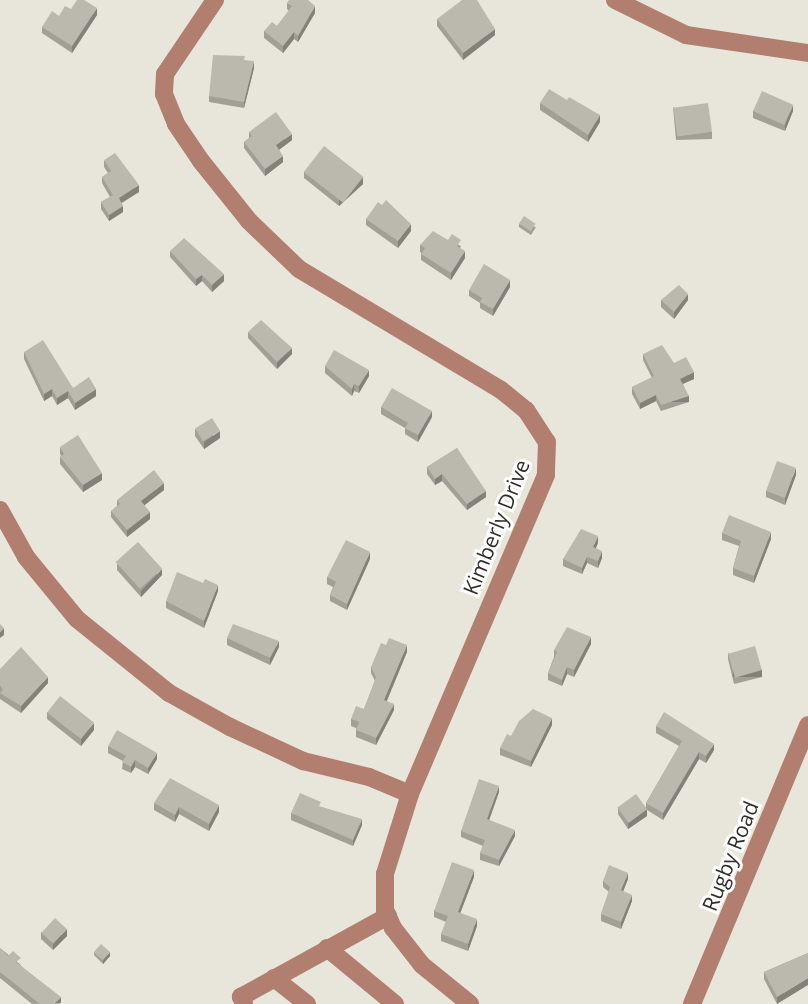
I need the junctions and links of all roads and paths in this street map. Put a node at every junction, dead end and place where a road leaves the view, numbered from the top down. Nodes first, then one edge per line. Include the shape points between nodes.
1 (215, 0) edge
2 (615, 0) edge
3 (808, 53) edge
4 (0, 510) edge
5 (808, 725) edge
6 (411, 793) junction
7 (388, 916) junction
8 (327, 948) junction
9 (274, 978) junction
10 (244, 1004) edge
11 (307, 1004) edge
12 (395, 1004) edge
13 (470, 1004) edge
14 (692, 1004) edge

1 - 6 street, Kimberly Drive via 165,74 164,94 176,124 201,161 249,221 299,269 501,390 526,410 547,442 546,475
2 - 3 street via 686,35
4 - 6 street via 26,557 77,620 169,693 303,761
5 - 14 street, Rugby Road
6 - 7 street, Kimberly Drive via 385,874
7 - 8 street
7 - 13 street, Kimberly Drive via 408,951
8 - 9 street
8 - 12 street
9 - 10 street via 241,997
9 - 11 street

